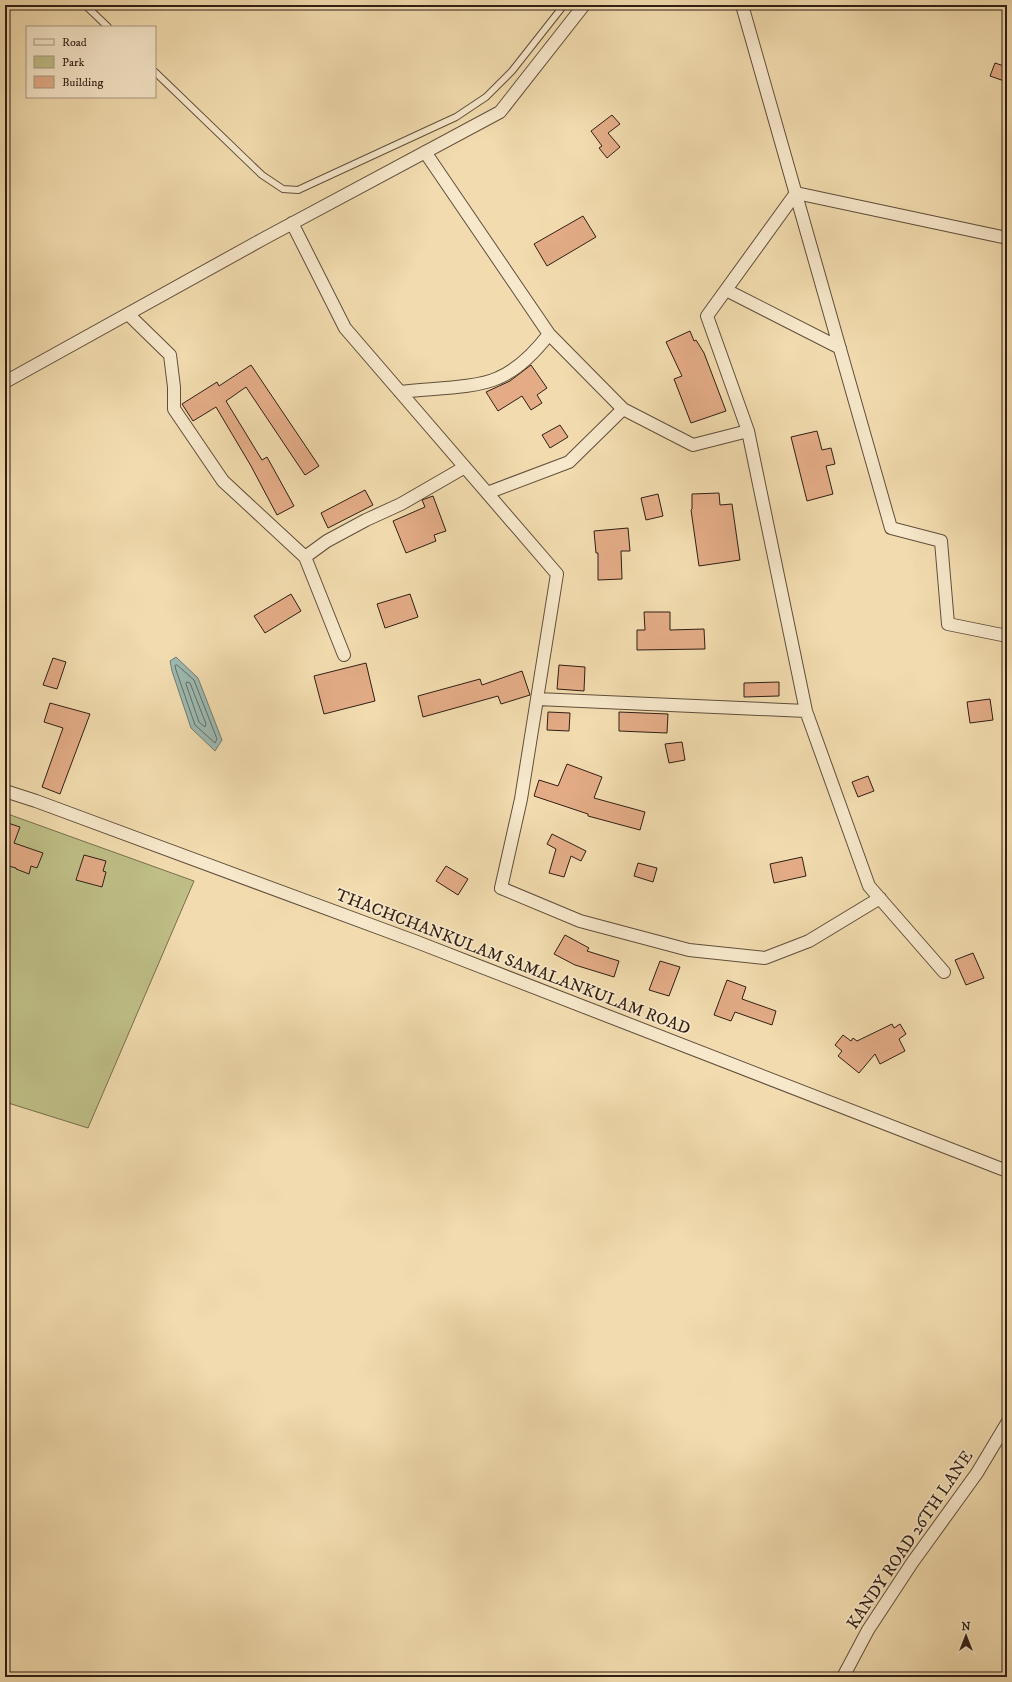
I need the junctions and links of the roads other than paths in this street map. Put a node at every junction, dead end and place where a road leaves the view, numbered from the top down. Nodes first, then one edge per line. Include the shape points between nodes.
1 (85, 5) edge
2 (564, 5) edge
3 (584, 5) edge
4 (742, 5) edge
5 (107, 26) edge
6 (156, 73) edge
7 (425, 152) junction
8 (796, 193) junction
9 (292, 223) junction
10 (1007, 238) edge
11 (726, 290) junction
12 (128, 314) junction
13 (550, 334) junction
14 (840, 348) junction
15 (5, 382) edge
16 (400, 392) junction
17 (624, 409) junction
18 (748, 431) junction
19 (465, 467) junction
20 (487, 493) junction
21 (305, 557) junction
22 (1007, 636) edge
23 (344, 655) dead end
24 (537, 699) junction
25 (806, 711) junction
26 (5, 791) edge
27 (880, 898) junction
28 (944, 972) dead end
29 (1007, 1171) edge
30 (1007, 1423) edge
31 (842, 1677) edge

1 - 5 lane
2 - 6 lane via 512,71 486,97 456,116 298,190 283,189 262,175
3 - 7 street via 500,112
4 - 8 street
7 - 9 street
7 - 13 street
8 - 10 street
8 - 11 street
8 - 14 street
9 - 12 street
9 - 16 street via 345,328
11 - 14 street
11 - 18 street via 707,316
12 - 15 street
12 - 21 street via 170,355 174,409 223,481
13 - 16 street via 518,366 498,378 482,383
13 - 17 street
14 - 22 street via 891,528 942,541 948,624
16 - 19 street
17 - 18 street via 693,445
17 - 20 street via 569,462
18 - 25 street
19 - 20 street
19 - 21 street via 401,504 327,541
20 - 24 street via 557,574
21 - 23 street
24 - 25 street
24 - 27 street via 521,799 502,888 580,921 601,927 689,950 765,958 809,941
25 - 27 street via 869,886
26 - 29 street, THACHCHANKULAM SAMALANKULAM ROAD via 417,942
27 - 28 street
30 - 31 street, KANDY ROAD 26TH LANE via 977,1473 872,1624

